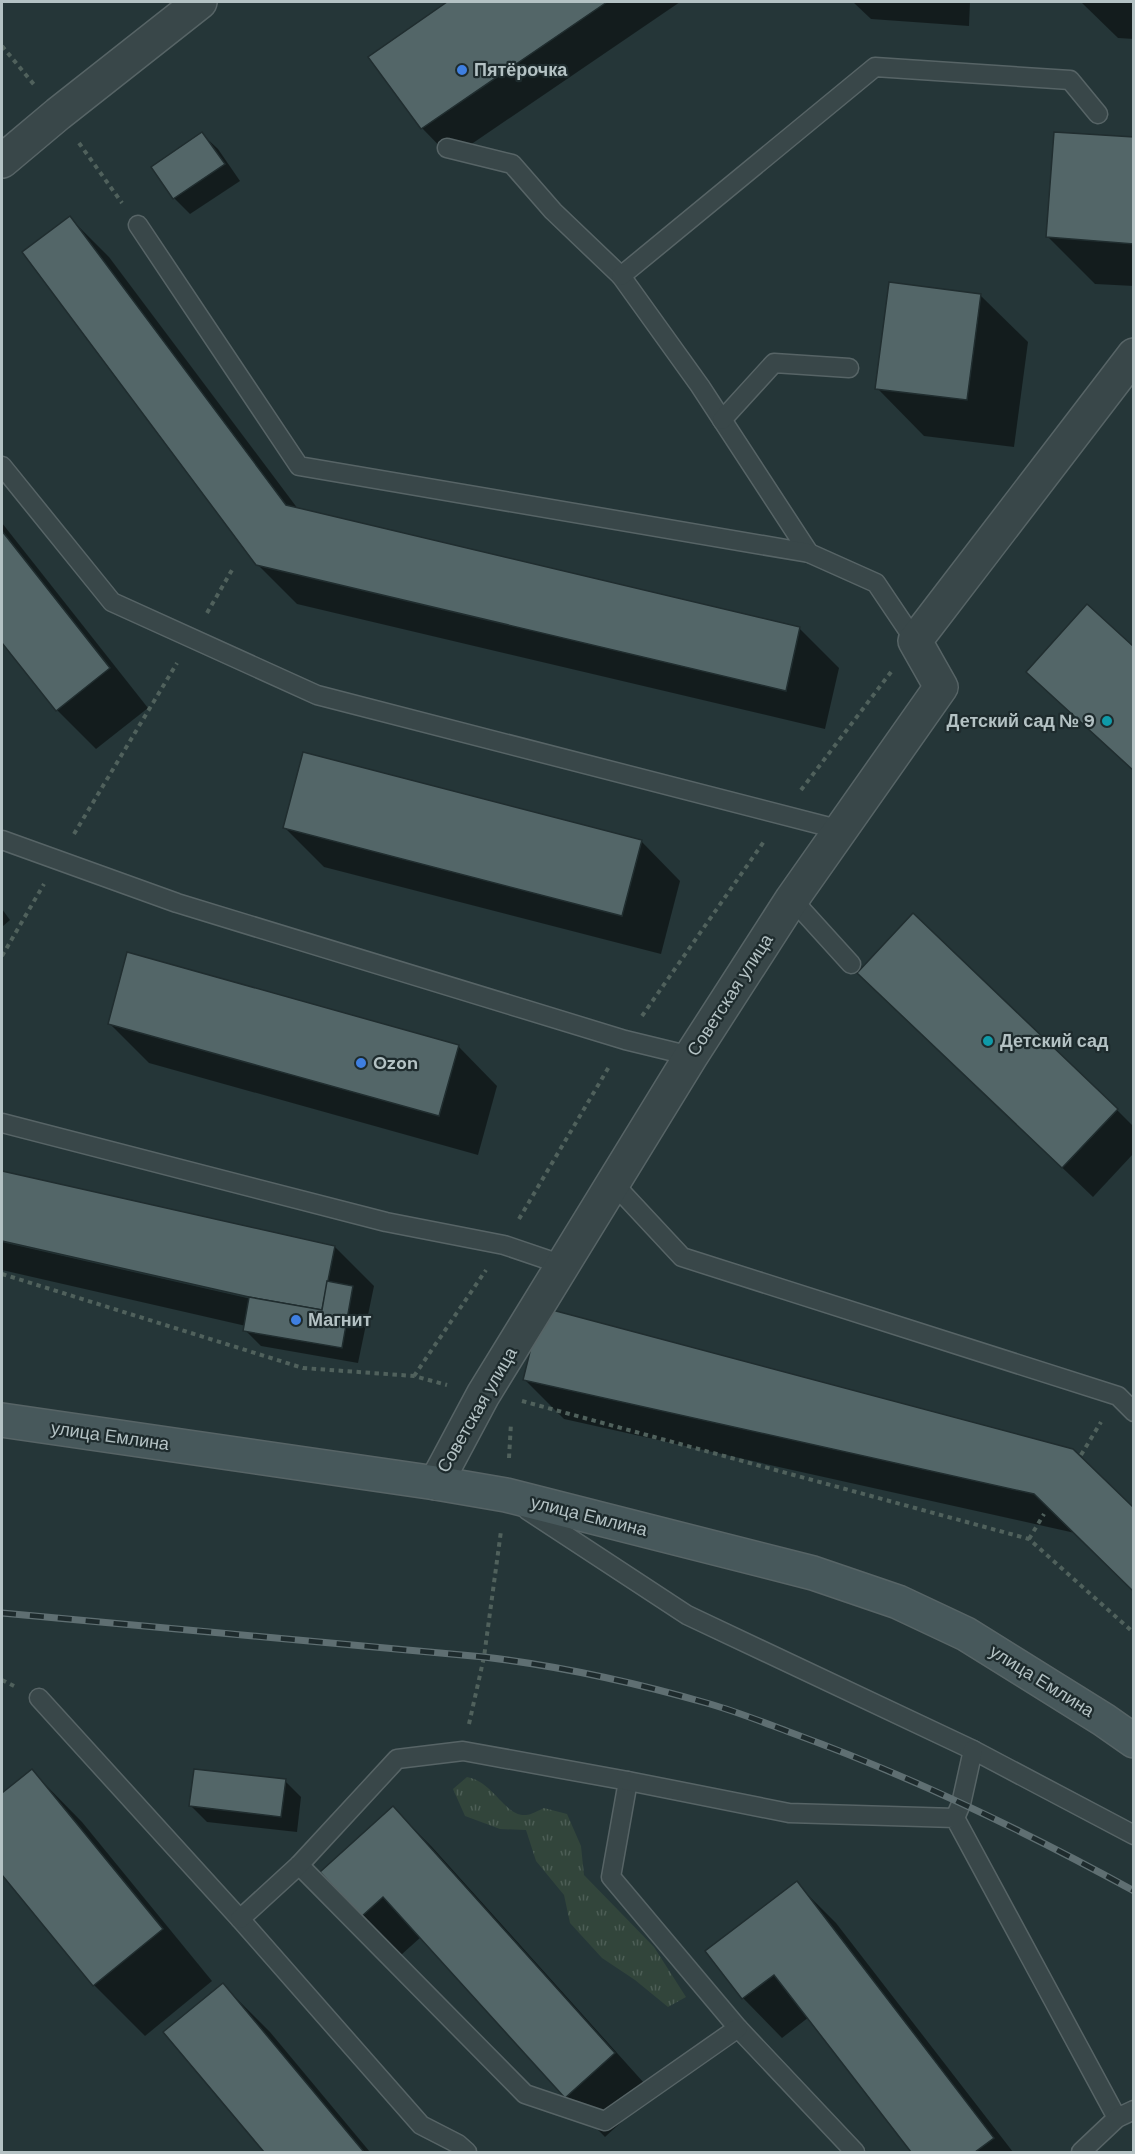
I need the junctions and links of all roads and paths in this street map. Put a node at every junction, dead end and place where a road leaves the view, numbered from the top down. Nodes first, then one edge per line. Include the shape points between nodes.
1 (200, 2) edge
2 (2, 46) edge
3 (58, 114) junction
4 (1098, 114) dead end
5 (447, 148) dead end
6 (2, 161) edge
7 (138, 225) joint
8 (621, 276) junction
9 (1134, 355) edge
10 (849, 368) dead end
11 (722, 420) junction
12 (2, 466) edge
13 (809, 553) junction
14 (232, 570) dead end
15 (192, 638) junction
16 (915, 641) junction
17 (782, 815) junction
18 (841, 830) junction
19 (2, 840) edge
20 (58, 861) junction
21 (792, 899) junction
22 (2, 956) edge
23 (851, 964) dead end
24 (625, 1040) junction
25 (691, 1056) junction
26 (2, 1123) edge
27 (613, 1184) junction
28 (504, 1245) junction
29 (563, 1265) junction
30 (2, 1274) edge
31 (414, 1376) junction
32 (1118, 1396) junction
33 (498, 1397) junction
34 (1134, 1412) edge
35 (2, 1420) edge
36 (1081, 1455) dead end
37 (436, 1483) junction
38 (506, 1495) junction
39 (1044, 1514) dead end
40 (1029, 1539) junction
41 (1134, 1633) edge
42 (39, 1698) dead end
43 (1134, 1741) edge
44 (973, 1750) junction
45 (463, 1751) junction
46 (628, 1781) junction
47 (955, 1818) junction
48 (1134, 1835) edge
49 (299, 1865) junction
50 (240, 1919) junction
51 (738, 2028) junction
52 (1134, 2110) edge
53 (1117, 2118) junction
54 (467, 2152) edge
55 (855, 2152) edge
56 (1081, 2152) edge

1 - 3 street
2 - 3 path
3 - 6 street
3 - 7 path
4 - 8 lane via 1070,80 875,67
5 - 8 lane via 512,164 553,211
7 - 13 lane, Советская улица via 300,466
8 - 11 lane
9 - 16 street
10 - 11 lane via 774,363
11 - 13 lane
12 - 15 lane via 112,602
13 - 16 lane, Советская улица via 876,583
14 - 15 path
15 - 17 lane via 317,695
15 - 20 path
16 - 17 path
16 - 18 street, Советская улица via 941,687
17 - 18 lane
17 - 24 path
18 - 21 street, Советская улица
19 - 20 lane
20 - 22 path
20 - 24 lane via 177,903
21 - 23 lane
21 - 25 street, Советская улица
24 - 25 lane
24 - 28 path
25 - 27 street, Советская улица
26 - 28 lane via 386,1222
27 - 29 street, Советская улица
27 - 32 lane via 682,1257
28 - 29 lane
28 - 31 path
29 - 33 street, Советская улица
30 - 31 path via 303,1368
31 - 33 path
32 - 34 lane
32 - 36 path
33 - 37 street, Советская улица
33 - 38 path
33 - 40 path
35 - 37 street, улица Емлина
37 - 38 street, улица Емлина
38 - 43 street, улица Емлина via 813,1573 898,1602 966,1634
38 - 44 lane via 687,1615
38 - 45 path via 484,1657
39 - 40 path
40 - 41 path
42 - 50 lane
44 - 47 lane
44 - 48 lane
45 - 46 lane
45 - 49 lane via 397,1759
46 - 47 lane via 789,1814
46 - 51 lane via 611,1877
47 - 53 lane
49 - 50 lane
49 - 51 lane via 525,2094 605,2121
50 - 54 lane via 421,2125
51 - 55 lane
52 - 53 lane
53 - 56 lane

